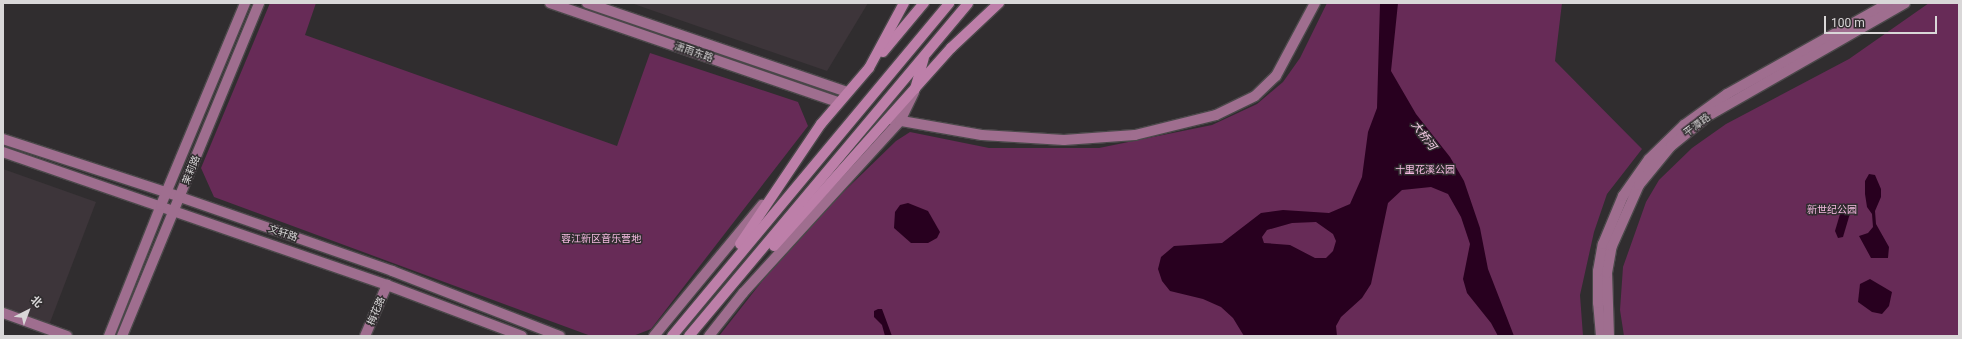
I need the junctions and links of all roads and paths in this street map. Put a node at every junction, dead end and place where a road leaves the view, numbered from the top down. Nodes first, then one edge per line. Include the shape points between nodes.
1 (246, 3) edge
2 (259, 3) edge
3 (550, 3) edge
4 (587, 3) edge
5 (904, 3) edge
6 (924, 3) edge
7 (948, 3) edge
8 (968, 3) edge
9 (999, 3) edge
10 (1315, 3) edge
11 (1889, 3) edge
12 (1905, 3) edge
13 (926, 53) junction
14 (869, 68) junction
15 (847, 92) junction
16 (914, 92) junction
17 (838, 102) junction
18 (895, 120) junction
19 (3, 139) edge
20 (3, 152) edge
21 (786, 176) junction
22 (167, 192) junction
23 (180, 197) junction
24 (161, 205) junction
25 (174, 210) junction
26 (387, 285) junction
27 (705, 295) junction
28 (715, 305) junction
29 (3, 313) edge
30 (67, 336) edge
31 (109, 336) edge
32 (122, 336) edge
33 (365, 336) edge
34 (522, 336) edge
35 (560, 336) edge
36 (654, 336) edge
37 (672, 336) edge
38 (689, 336) edge
39 (709, 336) edge
40 (1601, 336) edge
41 (1609, 336) edge

1 - 22 main road, 茉莉路
2 - 23 main road, 茉莉路
3 - 17 main road, 潇雨东路
4 - 15 main road, 潇雨东路
5 - 14 main road
6 - 14 main road
7 - 27 main road
8 - 13 main road
9 - 16 main road via 951,48
10 - 18 main road via 1276,76 1255,96 1216,115 1135,135 1064,140 982,135
11 - 40 main road, 平潭路 via 1727,94 1664,141 1623,196 1603,244 1598,288
12 - 41 main road, 平潭路 via 1708,116 1670,146 1639,185 1612,246 1607,273
13 - 16 main road
13 - 28 main road
14 - 15 main road
15 - 17 main road
16 - 18 main road
17 - 21 main road
18 - 28 main road
18 - 39 main road
19 - 22 main road, 文轩路
20 - 24 main road, 文轩路
21 - 27 main road
21 - 36 main road
22 - 23 main road, 文轩路
22 - 24 main road, 茉莉路
23 - 25 main road, 茉莉路
23 - 35 main road, 文轩路 via 392,271
24 - 25 main road, 文轩路
24 - 31 main road, 茉莉路
25 - 26 main road, 文轩路
25 - 32 main road, 茉莉路
26 - 33 main road, 梅花路
26 - 34 main road, 文轩路
27 - 37 main road
28 - 38 main road
29 - 30 main road

